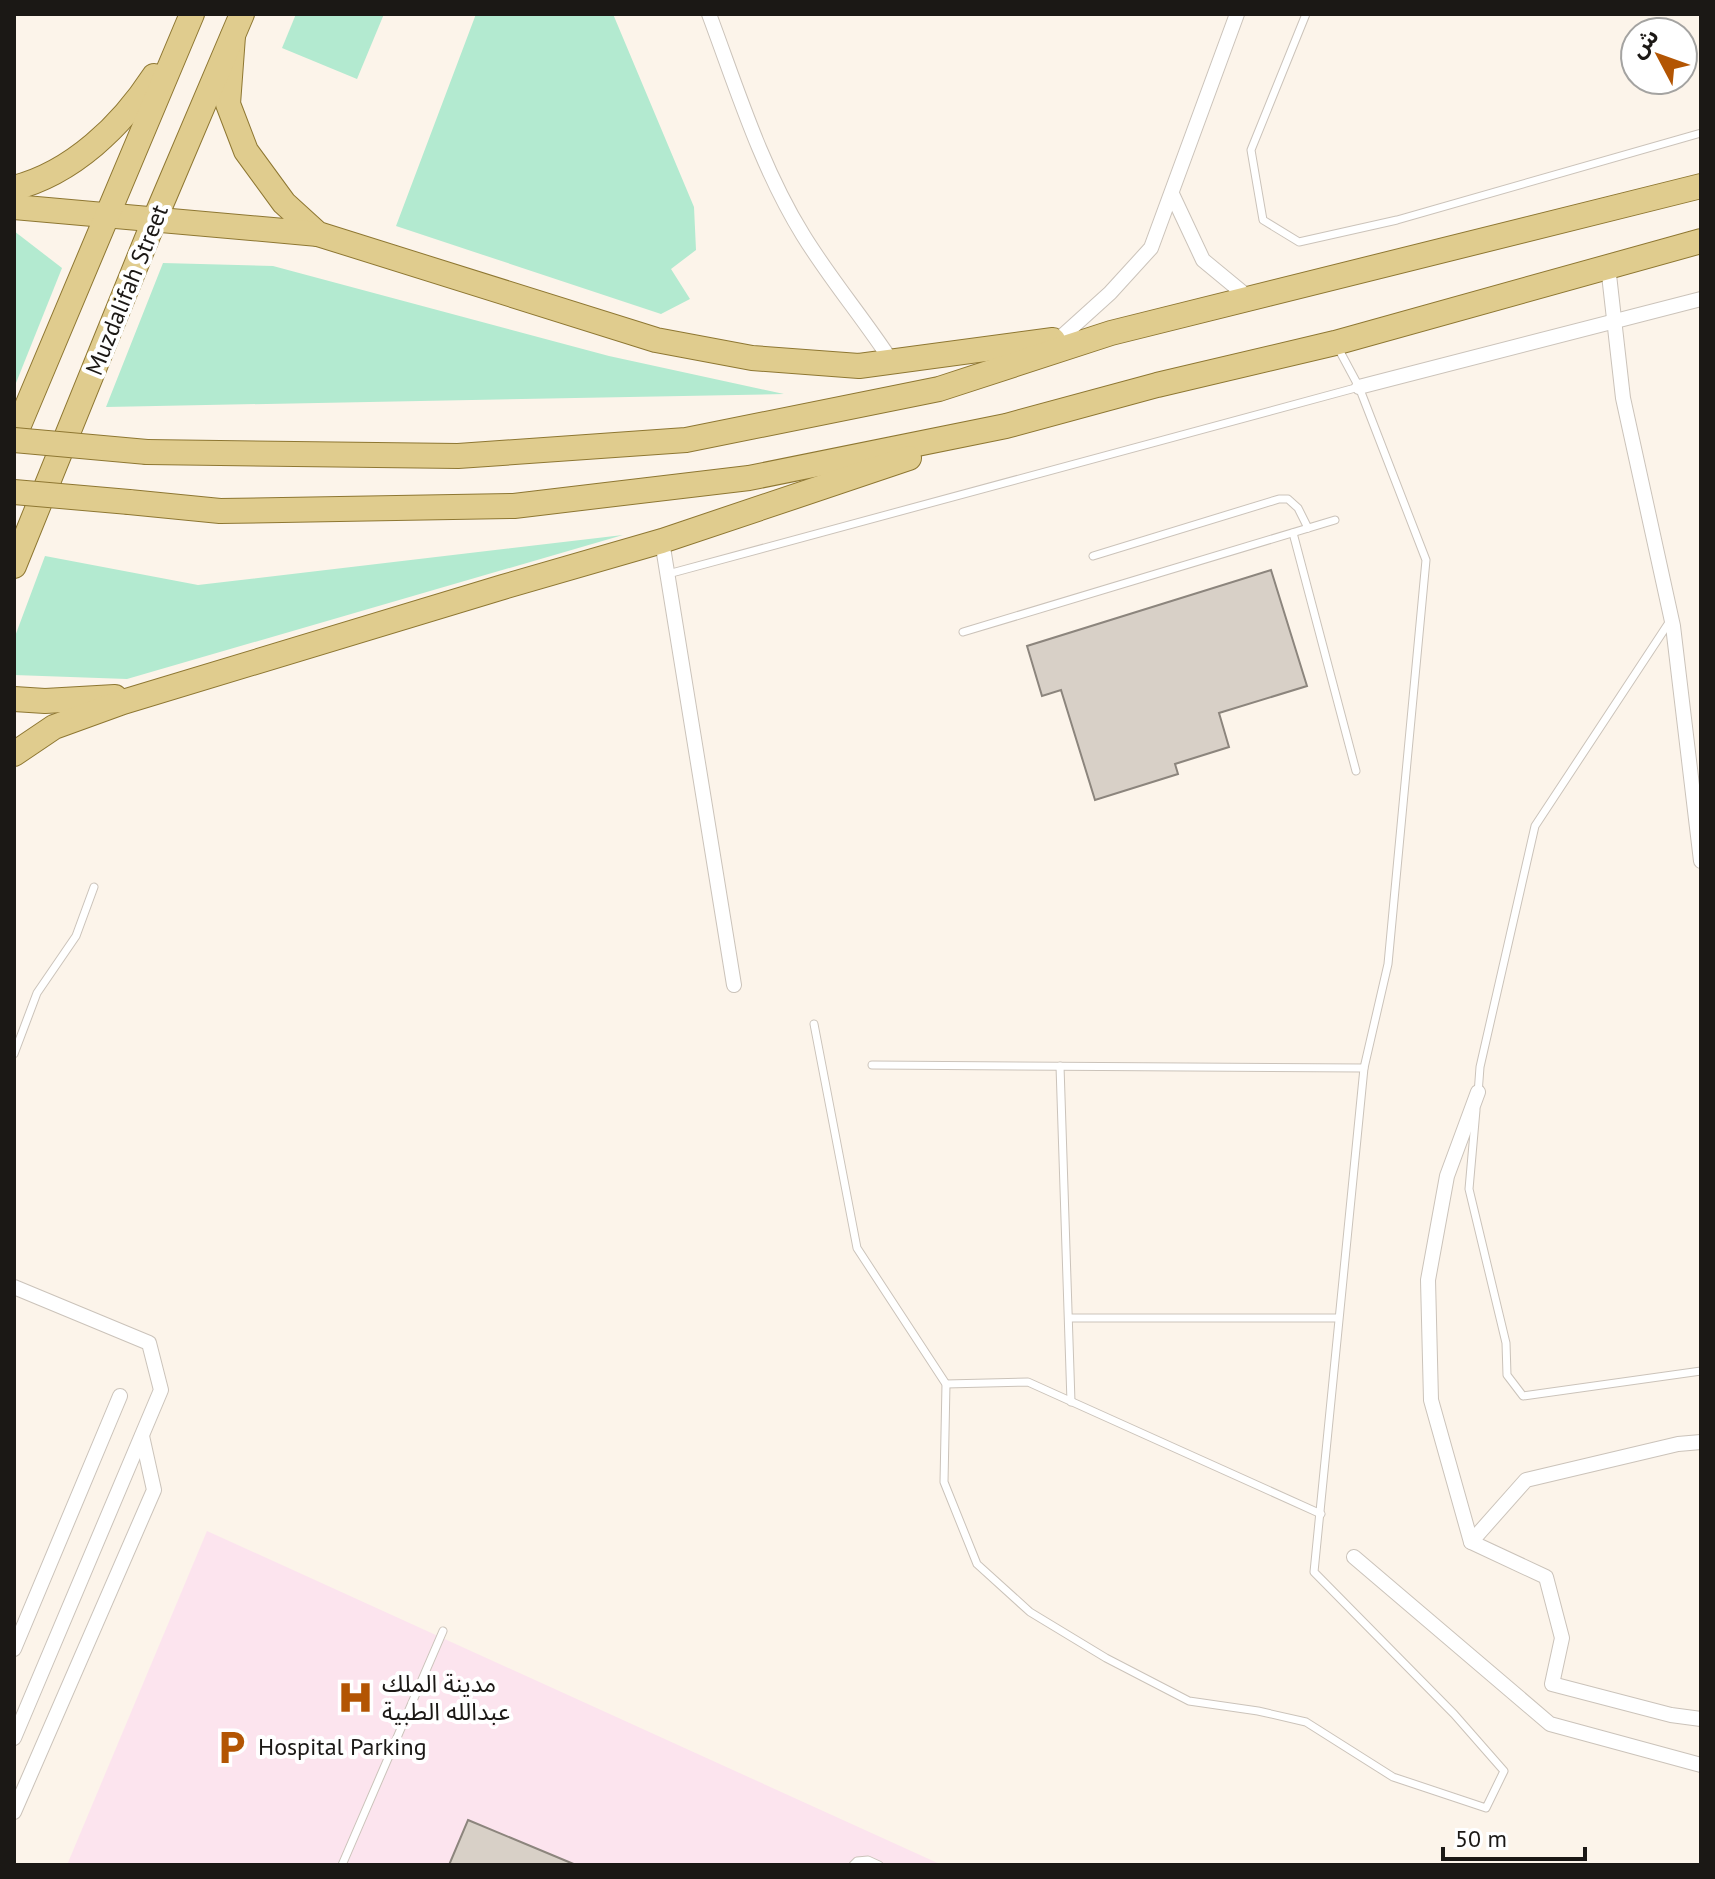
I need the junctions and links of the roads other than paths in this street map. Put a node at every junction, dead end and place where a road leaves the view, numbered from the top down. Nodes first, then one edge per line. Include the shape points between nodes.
1 (709, 14) edge
2 (1237, 14) edge
3 (1306, 14) edge
4 (189, 20) edge
5 (237, 25) edge
6 (1701, 133) edge
7 (1701, 186) edge
8 (14, 188) edge
9 (1172, 194) junction
10 (14, 207) edge
11 (106, 216) junction
12 (154, 221) junction
13 (318, 234) junction
14 (1701, 241) edge
15 (1608, 266) junction
16 (1249, 298) junction
17 (1701, 299) edge
18 (1614, 322) junction
19 (1111, 333) junction
20 (1058, 340) junction
21 (1335, 343) junction
22 (892, 362) junction
23 (1359, 387) junction
24 (1006, 426) junction
25 (14, 438) edge
26 (14, 492) edge
27 (1335, 520) dead end
28 (1308, 528) junction
29 (1293, 533) junction
30 (662, 541) junction
31 (1093, 556) dead end
32 (14, 566) edge
33 (668, 574) junction
34 (1672, 619) junction
35 (963, 632) dead end
36 (151, 694) junction
37 (14, 699) edge
38 (14, 754) edge
39 (1356, 771) dead end
40 (1701, 861) edge
41 (94, 887) dead end
42 (734, 985) dead end
43 (814, 1024) dead end
44 (16, 1045) edge
45 (14, 1054) edge
46 (872, 1065) dead end
47 (1060, 1066) junction
48 (1364, 1068) junction
49 (1478, 1092) junction
50 (14, 1287) edge
51 (1069, 1318) junction
52 (1337, 1318) junction
53 (1701, 1371) edge
54 (946, 1384) junction
55 (120, 1396) dead end
56 (1071, 1402) junction
57 (141, 1436) junction
58 (1701, 1442) edge
59 (1321, 1514) junction
60 (1471, 1542) junction
61 (1354, 1557) dead end
62 (443, 1631) dead end
63 (14, 1649) edge
64 (1701, 1719) edge
65 (14, 1738) edge
66 (1701, 1765) edge
67 (14, 1812) edge
68 (342, 1865) edge
69 (853, 1865) edge
70 (879, 1865) edge

1 - 22 street via 761,155 803,235
2 - 9 street
3 - 6 lane via 1251,150 1263,220 1299,242 1397,220
4 - 8 main road via 139,98 104,136 70,162
4 - 11 main road, Muzdalifah Street
5 - 12 main road, Muzdalifah Street
5 - 13 main road via 228,104 246,151 284,203
7 - 16 main road
9 - 16 street via 1203,260
9 - 20 street via 1151,248
10 - 11 main road
11 - 12 main road
11 - 25 main road, Muzdalifah Street
12 - 13 main road
12 - 32 main road, Muzdalifah Street
13 - 22 main road via 656,340 752,358 859,366
14 - 15 main road
15 - 18 street
15 - 21 main road
16 - 19 main road
17 - 18 street
18 - 23 street
18 - 34 street via 1623,398
19 - 20 main road
19 - 25 main road, bridge via 939,389 686,440 458,456 147,452
20 - 22 main road
21 - 23 lane
21 - 24 main road
23 - 33 lane
23 - 48 lane via 1426,560 1388,964
24 - 26 main road, bridge via 749,478 514,506 220,511
24 - 30 main road
27 - 28 lane
28 - 29 lane
28 - 31 lane via 1298,508 1279,499
29 - 35 lane
29 - 39 lane
30 - 33 street
30 - 36 main road
33 - 42 street
34 - 40 street
34 - 49 lane via 1535,826
36 - 37 main road
36 - 38 main road via 54,727
41 - 44 lane via 76,936 37,993
43 - 54 lane via 857,1248
44 - 45 lane
46 - 47 lane
47 - 48 lane
47 - 51 lane
48 - 52 lane
49 - 53 lane via 1469,1189 1506,1343 1507,1375 1523,1396
49 - 60 street via 1447,1176 1428,1280 1431,1400
50 - 57 street via 149,1343 161,1390
51 - 52 lane
51 - 56 lane
52 - 59 lane
54 - 56 lane via 1028,1382
54 - 59 lane via 944,1482 977,1564 1030,1612 1189,1701 1306,1722 1393,1777 1486,1808 1504,1771 1314,1572
55 - 63 street
56 - 59 lane
57 - 65 street
57 - 67 street via 154,1490
58 - 60 street via 1526,1480
60 - 64 street via 1546,1577 1562,1638 1552,1684
61 - 66 street via 1550,1724
62 - 68 lane
69 - 70 lane via 868,1860

